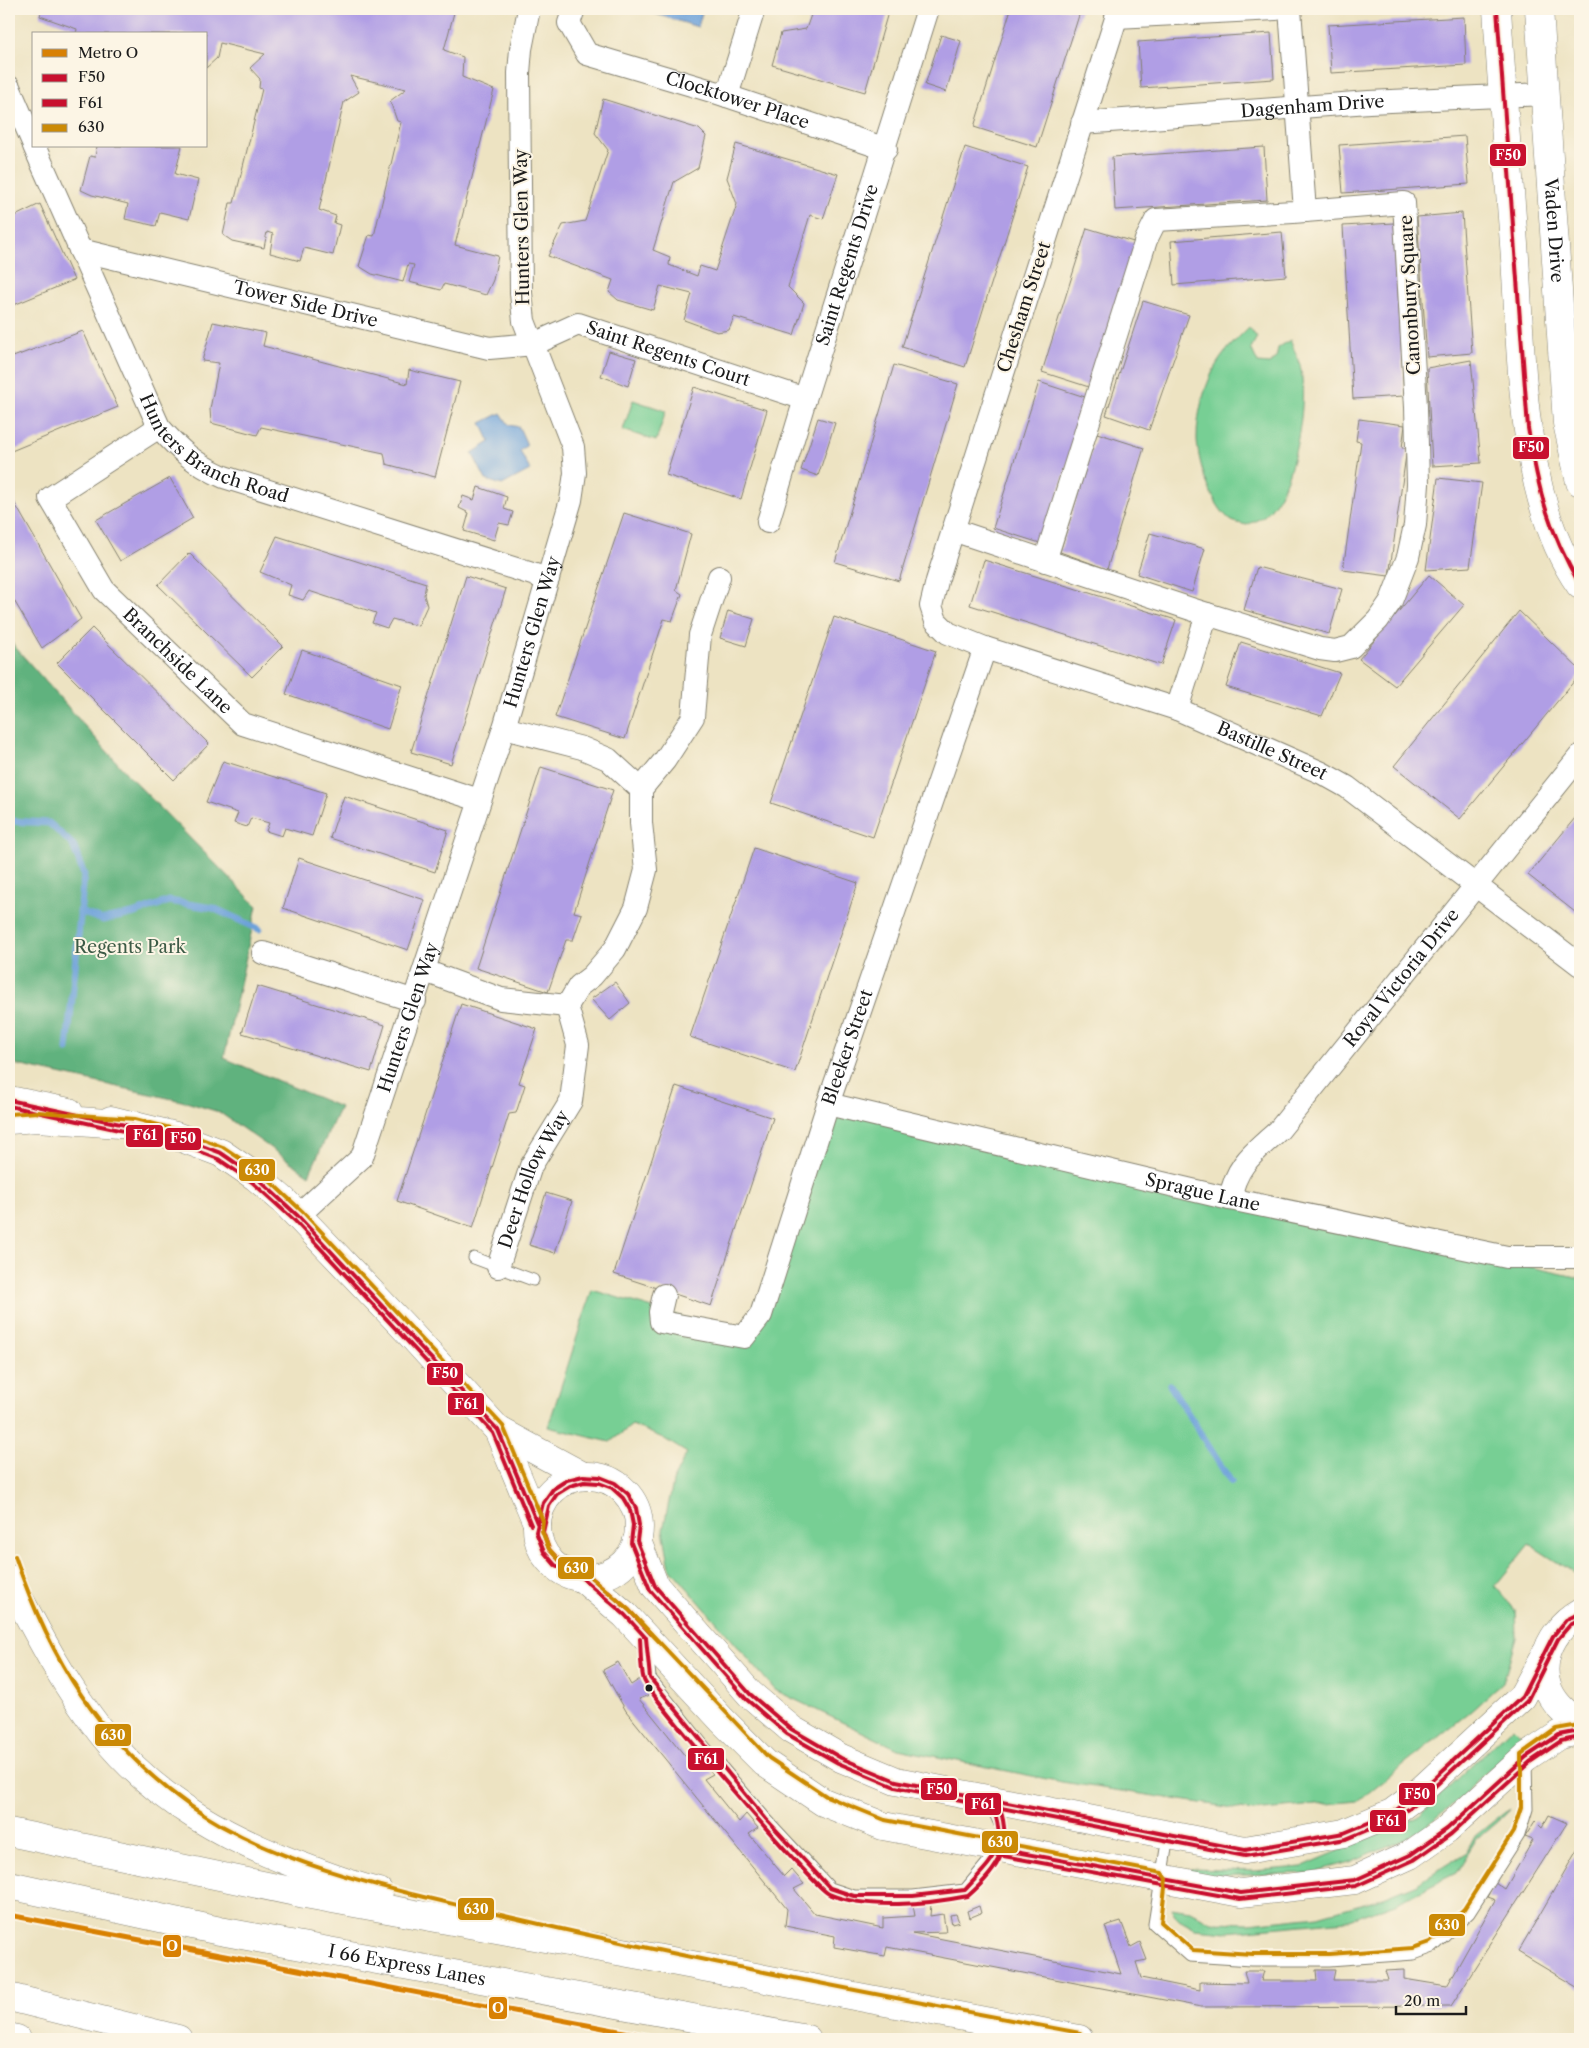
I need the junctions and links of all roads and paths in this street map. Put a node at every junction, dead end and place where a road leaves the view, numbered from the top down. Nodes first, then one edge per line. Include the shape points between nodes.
1 (529, 9) edge
2 (574, 9) edge
3 (754, 9) edge
4 (928, 9) edge
5 (1276, 9) edge
6 (1290, 9) edge
7 (1497, 9) edge
8 (1539, 9) edge
9 (1117, 13) edge
10 (9, 87) edge
11 (1544, 94) junction
12 (1503, 95) junction
13 (727, 96) junction
14 (1299, 109) junction
15 (1082, 123) junction
16 (32, 141) edge
17 (35, 148) edge
18 (886, 149) junction
19 (1304, 211) junction
20 (80, 250) junction
21 (534, 344) junction
22 (805, 398) junction
23 (159, 427) junction
24 (1580, 482) edge
25 (768, 522) dead end
26 (953, 530) junction
27 (1046, 561) junction
28 (719, 577) dead end
29 (548, 579) junction
30 (1580, 585) edge
31 (931, 606) joint
32 (1207, 614) junction
33 (985, 648) junction
34 (1176, 709) junction
35 (504, 728) junction
36 (1580, 756) edge
37 (641, 789) junction
38 (479, 800) junction
39 (1478, 885) junction
40 (263, 953) dead end
41 (1580, 965) edge
42 (425, 971) junction
43 (415, 1001) junction
44 (567, 1006) junction
45 (9, 1100) edge
46 (828, 1104) junction
47 (9, 1120) edge
48 (133, 1124) junction
49 (1230, 1200) junction
50 (298, 1216) junction
51 (1580, 1257) edge
52 (474, 1258) dead end
53 (498, 1267) junction
54 (533, 1280) dead end
55 (664, 1295) dead end
56 (498, 1430) junction
57 (583, 1476) junction
58 (537, 1523) junction
59 (637, 1541) junction
60 (9, 1558) edge
61 (582, 1578) junction
62 (9, 1580) edge
63 (1580, 1613) edge
64 (34, 1627) junction
65 (646, 1638) junction
66 (1546, 1655) junction
67 (1580, 1722) edge
68 (1580, 1731) edge
69 (1526, 1757) junction
70 (990, 1800) junction
71 (9, 1832) edge
72 (1168, 1836) junction
73 (999, 1849) junction
74 (1160, 1879) junction
75 (9, 1885) edge
76 (656, 1958) junction
77 (9, 1998) edge
78 (9, 2037) edge
79 (17, 2039) edge
80 (178, 2039) edge
81 (807, 2039) edge
82 (1079, 2039) edge

1 - 21 street, Hunters Glen Way via 519,73 521,293 524,321
2 - 13 street, Clocktower Place via 569,23 588,54
3 - 13 street
4 - 18 street, Saint Regents Drive
5 - 9 street
6 - 14 street
7 - 12 main road
8 - 11 main road, Vaden Drive
9 - 15 street, Chesham Street
10 - 16 street, Hunters Branch Road
11 - 12 street, Dagenham Drive
11 - 24 main road, Vaden Drive via 1567,423
12 - 14 street, Dagenham Drive
12 - 30 main road via 1524,382 1534,471 1560,548
13 - 18 street, Clocktower Place
14 - 15 street, Dagenham Drive
14 - 19 street
15 - 26 street, Chesham Street
17 - 20 street, Hunters Branch Road
18 - 22 street, Saint Regents Drive
19 - 27 street, Canonbury Square via 1156,220 1146,240
19 - 32 street, Canonbury Square via 1404,202 1418,484 1415,525 1408,557 1391,601 1352,647 1335,651 1320,649
20 - 21 street, Tower Side Drive via 489,348
20 - 23 street, Hunters Branch Road
21 - 22 street, Saint Regents Court via 578,324
21 - 29 street, Hunters Glen Way via 573,447 575,473 571,500
22 - 25 street, Saint Regents Drive
23 - 29 street, Hunters Branch Road via 179,451 202,468 224,477
23 - 38 street, Branchside Lane via 50,498 104,590 242,724
26 - 27 street, Canonbury Square
26 - 31 street, Chesham Street
27 - 32 street, Canonbury Square
28 - 37 street via 700,635 692,717 665,760
29 - 35 street, Hunters Glen Way
31 - 33 street, Bastille Street via 936,621 948,633
32 - 34 street
33 - 34 street, Bastille Street
33 - 46 street, Bleeker Street
34 - 39 street, Bastille Street via 1347,787
35 - 37 street via 582,748 608,759
35 - 38 street, Hunters Glen Way
36 - 39 street, Royal Victoria Drive
37 - 44 street via 646,870 636,908 616,949 579,986
38 - 42 street, Hunters Glen Way
39 - 41 street, Bastille Street
39 - 49 street, Royal Victoria Drive via 1279,1130 1244,1162 1233,1182
40 - 43 street
42 - 43 street, Hunters Glen Way
42 - 44 street via 501,999
43 - 50 street, Hunters Glen Way via 362,1157
44 - 53 street, Deer Hollow Way via 578,1045 571,1101 531,1166
45 - 48 main road
46 - 49 street, Sprague Lane
46 - 55 street, Bleeker Street via 761,1315 744,1337 661,1322
47 - 48 main road via 38,1118
48 - 50 main road via 221,1153 256,1177
49 - 51 street, Sprague Lane via 1506,1257
50 - 56 main road
52 - 53 lane
53 - 54 lane
56 - 57 main road
56 - 58 main road
57 - 58 main road via 567,1480 553,1489 543,1503
57 - 59 main road via 600,1477 615,1483 628,1494 638,1516
58 - 61 main road via 536,1532 544,1552 555,1565
59 - 61 main road via 619,1568 604,1575
59 - 70 main road via 655,1586 750,1694 791,1729 841,1758 896,1781
60 - 64 main road
61 - 65 main road
62 - 64 main road
63 - 66 main road via 1566,1620 1553,1636
64 - 76 main road via 81,1705 114,1747 148,1782 212,1827 289,1862 363,1889
65 - 73 main road via 765,1763 823,1802 883,1826
65 - 73 lane via 650,1678 703,1746 830,1888 854,1896 912,1896 965,1890
66 - 67 main road via 1545,1675 1551,1695 1564,1711
66 - 72 main road via 1522,1697 1415,1796 1392,1813 1344,1833 1245,1850
68 - 69 main road via 1559,1735
69 - 74 main road via 1447,1829 1410,1855 1355,1880 1241,1893
69 - 74 lane via 1527,1809 1519,1835 1469,1913 1433,1947 1414,1954 1329,1960 1190,1956 1154,1924
70 - 72 main road
70 - 73 lane via 1001,1827
71 - 76 main road via 305,1894
72 - 74 lane
73 - 74 main road
75 - 81 main road, I 66 Express Lanes via 220,1931
76 - 82 main road
77 - 80 main road
78 - 79 main road

